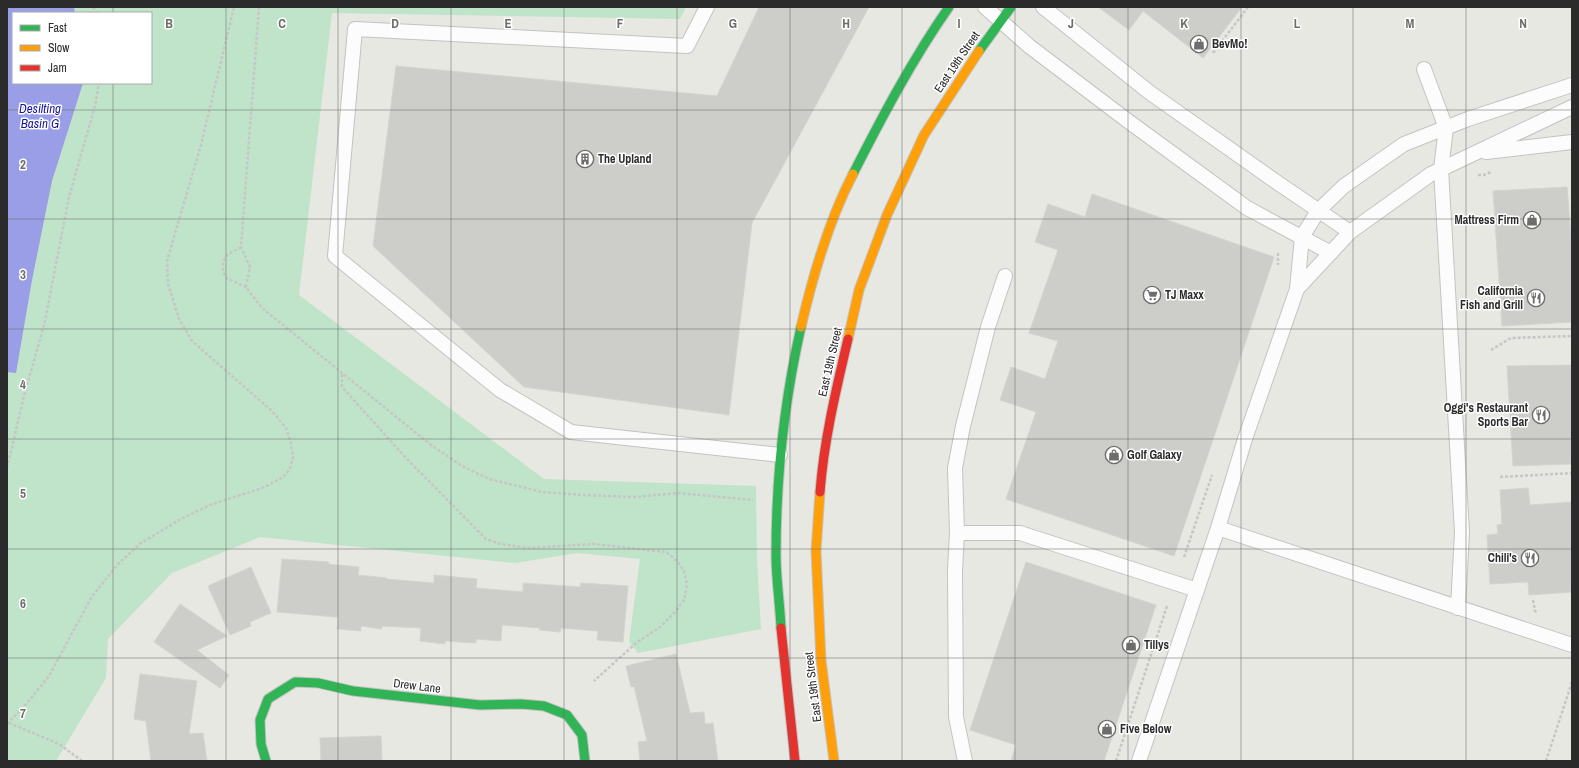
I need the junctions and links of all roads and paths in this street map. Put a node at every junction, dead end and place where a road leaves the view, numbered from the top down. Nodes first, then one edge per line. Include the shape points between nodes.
1 (234, 7) edge
2 (259, 7) edge
3 (707, 7) edge
4 (949, 7) edge
5 (985, 7) edge
6 (1011, 7) edge
7 (1043, 7) edge
8 (1248, 7) edge
9 (1001, 20) junction
10 (1213, 53) dead end
11 (1424, 69) dead end
12 (99, 84) edge
13 (1572, 85) edge
14 (1572, 107) edge
15 (1446, 128) junction
16 (1572, 142) edge
17 (1474, 153) junction
18 (1441, 169) junction
19 (1318, 211) junction
20 (1350, 232) junction
21 (1302, 237) junction
22 (242, 247) junction
23 (1331, 253) junction
24 (1005, 276) dead end
25 (246, 287) junction
26 (1297, 289) junction
27 (1572, 336) edge
28 (1491, 350) dead end
29 (342, 374) junction
30 (780, 455) junction
31 (7, 468) edge
32 (1572, 473) edge
33 (1500, 477) dead end
34 (753, 500) dead end
35 (1218, 528) junction
36 (957, 533) junction
37 (1197, 590) junction
38 (1533, 600) dead end
39 (1167, 606) dead end
40 (1458, 608) junction
41 (1541, 613) dead end
42 (1572, 645) edge
43 (594, 681) dead end
44 (1572, 682) edge
45 (8, 724) edge
46 (82, 761) edge
47 (266, 761) edge
48 (585, 761) edge
49 (795, 761) edge
50 (834, 761) edge
51 (965, 761) edge
52 (1116, 761) edge
53 (1139, 761) edge
54 (1546, 761) edge

1 - 45 path via 201,145 167,260 168,284 179,319 192,341 272,411 286,428 293,457 290,469 283,477 265,487 210,505 141,542 118,564 91,598 49,676
2 - 22 path
3 - 30 lane via 686,46 355,28 335,256 500,390 571,432
4 - 30 main road via 883,114 842,197 810,286 792,367
5 - 9 lane
6 - 9 main road, East 19th Street
7 - 19 lane via 1149,92
8 - 10 path
9 - 21 lane via 1029,46 1247,208
9 - 50 main road, East 19th Street via 924,135 887,215 859,290 834,399 823,457 816,551 821,660
11 - 15 lane
12 - 31 path via 69,197 44,326
13 - 15 lane
14 - 17 lane
15 - 18 lane
15 - 19 lane via 1404,144 1344,186
16 - 17 lane
17 - 18 lane
18 - 20 lane
18 - 40 lane via 1462,532
19 - 20 lane
19 - 21 lane
20 - 23 lane
21 - 23 lane
21 - 26 lane
22 - 25 path via 250,267
22 - 25 path via 226,255 223,271 226,278
23 - 26 lane
24 - 36 lane via 988,327 955,468
25 - 29 path via 262,308
26 - 35 lane via 1245,439
27 - 28 path via 1511,338
29 - 34 path via 431,445 462,466 490,479 542,492 574,495 634,497 678,493
29 - 43 path via 342,388 486,540 527,548 594,544 666,552 678,561 687,584 684,600 660,627 636,643
30 - 49 main road via 776,556
32 - 33 path
35 - 37 lane
35 - 40 lane
36 - 37 lane via 1020,533
36 - 51 lane via 956,717
37 - 53 lane
38 - 41 path via 1535,611
39 - 52 path
40 - 42 lane
44 - 54 path
45 - 46 path via 59,744
47 - 48 main road, Drew Lane via 261,744 260,720 268,699 295,682 480,705 544,706 567,715 582,735

